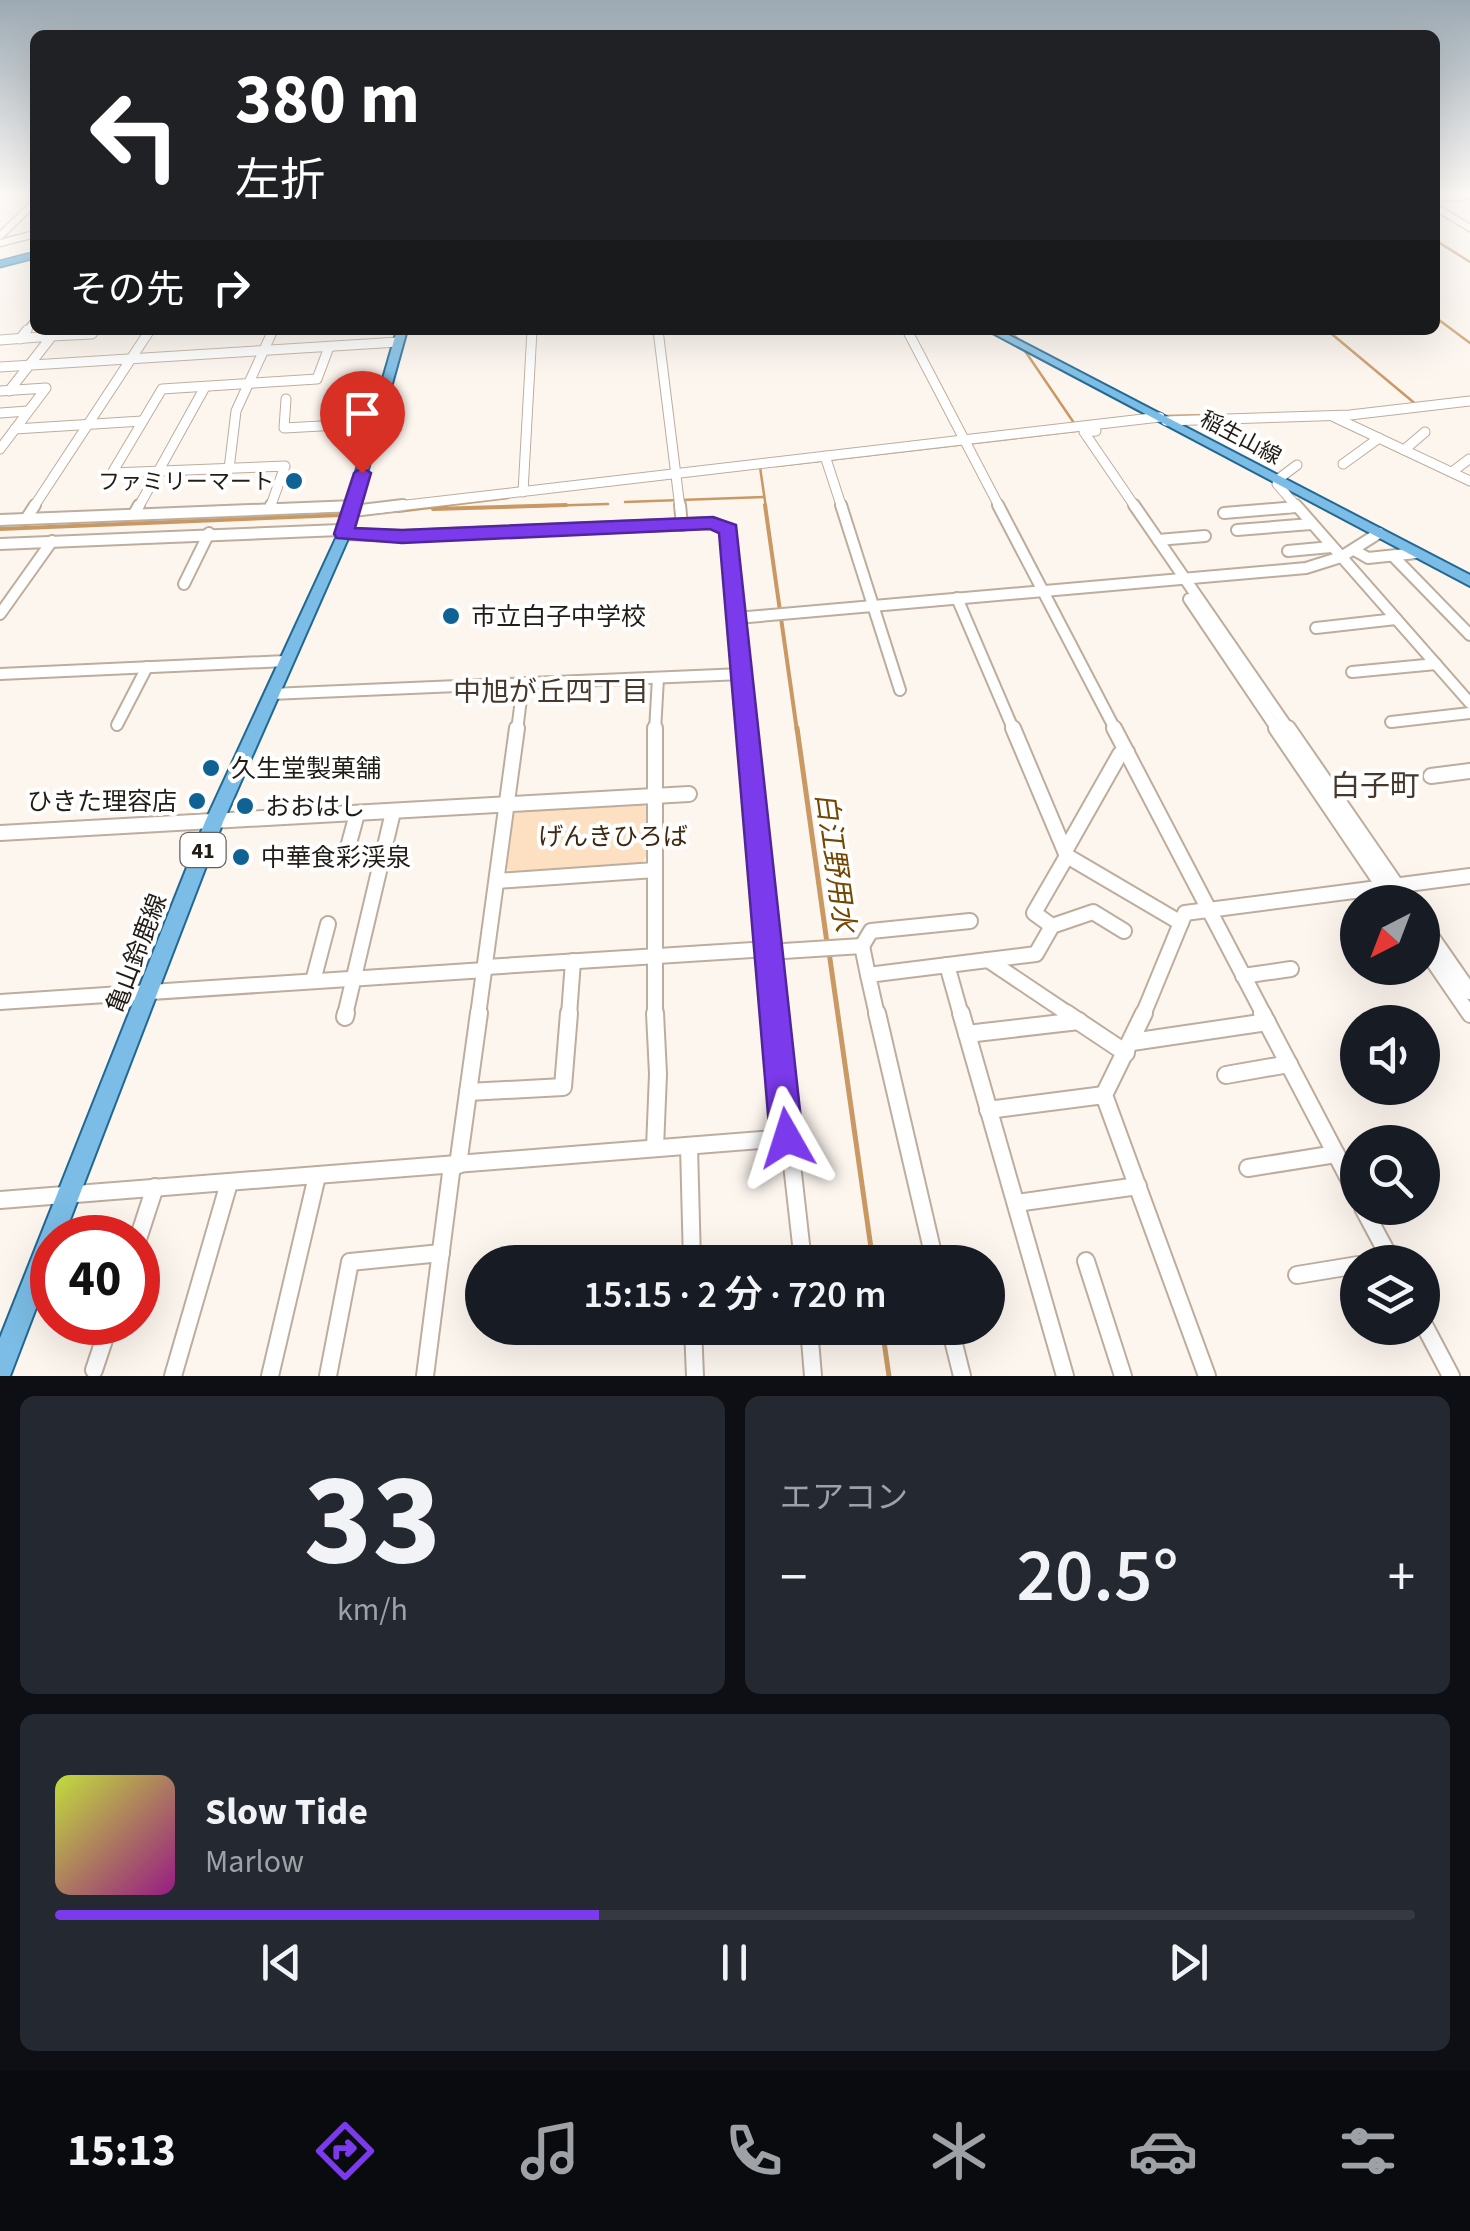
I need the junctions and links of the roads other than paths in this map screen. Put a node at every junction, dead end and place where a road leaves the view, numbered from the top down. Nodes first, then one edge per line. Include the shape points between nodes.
1 (30, 326) edge
2 (72, 335) edge
3 (147, 335) edge
4 (272, 335) edge
5 (532, 335) edge
6 (659, 335) edge
7 (910, 335) edge
8 (1002, 335) edge
9 (52, 336) junction
10 (400, 336) edge
11 (20, 338) junction
12 (0, 340) edge
13 (329, 347) junction
14 (264, 350) junction
15 (132, 358) junction
16 (29, 366) junction
17 (0, 367) edge
18 (249, 384) junction
19 (205, 386) junction
20 (4, 391) edge
21 (286, 398) dead end
22 (1470, 402) edge
23 (28, 412) junction
24 (0, 413) edge
25 (1330, 415) junction
26 (142, 420) junction
27 (1165, 420) junction
28 (376, 423) junction
29 (89, 424) junction
30 (15, 429) junction
31 (1425, 432) dead end
32 (1380, 438) junction
33 (966, 443) junction
34 (0, 449) edge
35 (1404, 450) junction
36 (826, 459) junction
37 (1469, 459) edge
38 (1342, 464) dead end
39 (1297, 465) dead end
40 (229, 469) junction
41 (161, 472) junction
42 (1452, 472) junction
43 (677, 476) junction
44 (1470, 480) edge
45 (1277, 482) junction
46 (523, 492) junction
47 (1296, 507) junction
48 (353, 508) junction
49 (270, 509) junction
50 (1224, 513) dead end
51 (134, 514) junction
52 (26, 519) junction
53 (0, 520) edge
54 (682, 524) junction
55 (1311, 524) junction
56 (1237, 530) dead end
57 (342, 532) junction
58 (1379, 533) junction
59 (210, 534) junction
60 (1204, 536) dead end
61 (1158, 540) junction
62 (52, 541) junction
63 (0, 544) edge
64 (1331, 547) junction
65 (1354, 550) junction
66 (1288, 551) dead end
67 (1416, 553) junction
68 (1393, 556) junction
69 (1341, 557) junction
70 (1181, 579) junction
71 (1470, 582) edge
72 (184, 584) dead end
73 (1042, 590) junction
74 (957, 598) junction
75 (874, 606) junction
76 (0, 614) edge
77 (737, 618) junction
78 (1396, 619) junction
79 (1316, 628) dead end
80 (1470, 635) edge
81 (286, 661) junction
82 (1436, 664) junction
83 (147, 667) junction
84 (1352, 672) dead end
85 (0, 674) edge
86 (742, 674) junction
87 (658, 678) junction
88 (524, 684) junction
89 (1464, 686) edge
90 (900, 690) dead end
91 (271, 694) junction
92 (1470, 702) edge
93 (1470, 713) edge
94 (1391, 722) dead end
95 (116, 725) dead end
96 (1127, 752) junction
97 (1470, 771) edge
98 (1432, 776) dead end
99 (689, 794) dead end
100 (655, 797) junction
101 (507, 806) junction
102 (394, 812) junction
103 (358, 814) junction
104 (214, 822) junction
105 (0, 833) edge
106 (1066, 854) junction
107 (345, 858) dead end
108 (654, 870) junction
109 (1470, 876) edge
110 (496, 881) junction
111 (1389, 885) edge
112 (1398, 885) edge
113 (1340, 892) edge
114 (1208, 909) junction
115 (970, 921) dead end
116 (1180, 923) junction
117 (328, 924) dead end
118 (1052, 926) junction
119 (1124, 931) dead end
120 (862, 946) junction
121 (1440, 949) edge
122 (768, 951) junction
123 (658, 956) junction
124 (988, 960) junction
125 (573, 961) junction
126 (946, 965) junction
127 (486, 968) junction
128 (1291, 969) dead end
129 (1440, 971) edge
130 (868, 975) junction
131 (1243, 976) junction
132 (354, 979) junction
133 (313, 982) junction
134 (1470, 992) edge
135 (148, 994) junction
136 (0, 1002) edge
137 (1470, 1015) edge
138 (345, 1018) dead end
139 (1078, 1021) junction
140 (1268, 1022) junction
141 (967, 1034) junction
142 (1129, 1048) junction
143 (1289, 1064) junction
144 (1226, 1075) dead end
145 (468, 1092) junction
146 (1104, 1095) junction
147 (988, 1110) junction
148 (787, 1138) junction
149 (689, 1146) junction
150 (655, 1148) junction
151 (1336, 1154) junction
152 (1340, 1162) edge
153 (455, 1165) junction
154 (1248, 1168) dead end
155 (318, 1176) junction
156 (229, 1182) junction
157 (1138, 1186) junction
158 (155, 1188) junction
159 (69, 1194) junction
160 (0, 1200) edge
161 (1016, 1203) junction
162 (146, 1215) edge
163 (692, 1245) edge
164 (801, 1245) edge
165 (931, 1245) edge
166 (440, 1253) junction
167 (1086, 1261) dead end
168 (1340, 1268) edge
169 (1297, 1275) dead end
170 (102, 1345) edge
171 (693, 1345) edge
172 (810, 1345) edge
173 (954, 1345) edge
174 (1435, 1345) edge
175 (0, 1370) edge
176 (94, 1370) dead end
177 (173, 1376) edge
178 (270, 1376) edge
179 (328, 1376) edge
180 (424, 1376) edge
181 (694, 1376) edge
182 (813, 1376) edge
183 (962, 1376) edge
184 (1065, 1376) edge
185 (1123, 1376) edge
186 (1207, 1376) edge
187 (1451, 1376) edge

1 - 11 street
2 - 9 street
3 - 15 street
4 - 14 street
5 - 46 street
6 - 43 street
7 - 33 street
8 - 27 main road, 稲生山線
9 - 11 street
9 - 16 street
10 - 13 street
10 - 28 main road, 亀山鈴鹿線 / 41
11 - 12 street
13 - 14 street
13 - 18 street via 317,379
14 - 15 street
14 - 18 street
15 - 16 street
15 - 29 street
16 - 17 street
16 - 20 street
18 - 19 street
18 - 40 street via 236,411
19 - 26 street via 162,389
19 - 41 street
20 - 23 street via 46,388
21 - 28 street via 284,428
22 - 25 street
23 - 24 street
23 - 30 street
25 - 27 street
25 - 32 street
26 - 29 street
26 - 41 street via 112,473
27 - 33 street
27 - 45 main road, 稲生山線
27 - 61 street via 1084,432
28 - 48 main road, 亀山鈴鹿線 / 41
29 - 30 street
29 - 52 street
30 - 34 street
31 - 35 street
32 - 35 street
32 - 38 street
33 - 36 street
33 - 73 street
35 - 42 street
36 - 43 street
36 - 75 street
37 - 42 street
39 - 45 street
40 - 41 street
40 - 49 street via 285,466
41 - 51 street
42 - 44 street
43 - 46 street
43 - 54 street
45 - 47 street
45 - 58 main road, 稲生山線
46 - 48 street
47 - 50 street
47 - 55 street
48 - 49 street
48 - 57 main road, 亀山鈴鹿線 / 41
49 - 51 street
51 - 52 street
52 - 53 street
54 - 57 street via 402,536
54 - 77 street via 729,530
55 - 56 street
55 - 64 street
57 - 59 street
57 - 81 main road, 亀山鈴鹿線 / 41
58 - 65 street
58 - 67 main road, 稲生山線
59 - 62 street
59 - 72 street
60 - 61 street
61 - 70 street
62 - 63 street
62 - 76 street
64 - 66 street
64 - 69 street
65 - 68 street via 1368,558
65 - 69 street
67 - 68 street
67 - 71 main road, 稲生山線
68 - 80 street
69 - 70 street via 1306,568
69 - 78 street
70 - 73 street
70 - 111 street
73 - 74 street
73 - 96 street
74 - 75 street
74 - 106 street
75 - 77 street
75 - 90 street
77 - 86 street
78 - 79 street
78 - 82 street
81 - 83 street
81 - 91 main road, 亀山鈴鹿線 / 41
82 - 84 street
82 - 89 street
83 - 85 street
83 - 95 street
86 - 87 street
86 - 122 street
87 - 88 street
87 - 100 street
88 - 91 street
88 - 101 street
89 - 92 street
91 - 104 main road, 亀山鈴鹿線 / 41
93 - 94 street
96 - 106 street
96 - 114 street
97 - 98 street
99 - 100 street
100 - 101 street
100 - 108 street
101 - 102 street
101 - 110 street
102 - 103 street
102 - 132 street
103 - 104 street
103 - 107 street
104 - 105 street
104 - 135 main road, 亀山鈴鹿線 / 41
106 - 116 street
106 - 118 street via 1034,913
108 - 110 street
108 - 123 street
109 - 112 street
110 - 127 street
113 - 114 street
114 - 116 street via 1186,913
114 - 131 street
115 - 120 street via 871,932
116 - 142 street
117 - 133 street
118 - 119 street via 1093,912
118 - 124 street via 1036,954
120 - 122 street
120 - 130 street
121 - 134 street
122 - 123 street
122 - 148 street
123 - 125 street
123 - 150 street
124 - 126 street
124 - 139 street
125 - 127 street
125 - 145 street via 563,1087
126 - 130 street
126 - 141 street
127 - 132 street
127 - 145 street
128 - 131 street
129 - 137 street
130 - 165 street
131 - 140 street
132 - 133 street
132 - 138 street
133 - 135 street
135 - 136 street
135 - 159 main road, 亀山鈴鹿線 / 41
139 - 141 street
139 - 142 street
140 - 142 street
140 - 143 street
141 - 147 street
142 - 146 street
143 - 144 street
143 - 151 street
145 - 153 street
146 - 147 street
146 - 157 street
147 - 161 street
148 - 149 street
148 - 164 street
149 - 150 street
149 - 163 street
150 - 153 street
151 - 152 street
151 - 154 street
153 - 155 street
153 - 166 street
155 - 156 street
155 - 178 street
156 - 158 street
156 - 177 street
157 - 161 street
157 - 186 street
158 - 159 street
158 - 162 street
159 - 160 street
159 - 175 main road, 亀山鈴鹿線 / 41
161 - 184 street
166 - 179 street via 350,1262
166 - 180 street
167 - 185 street
168 - 169 street
170 - 176 street
171 - 181 street
172 - 182 street
173 - 183 street
174 - 187 street

